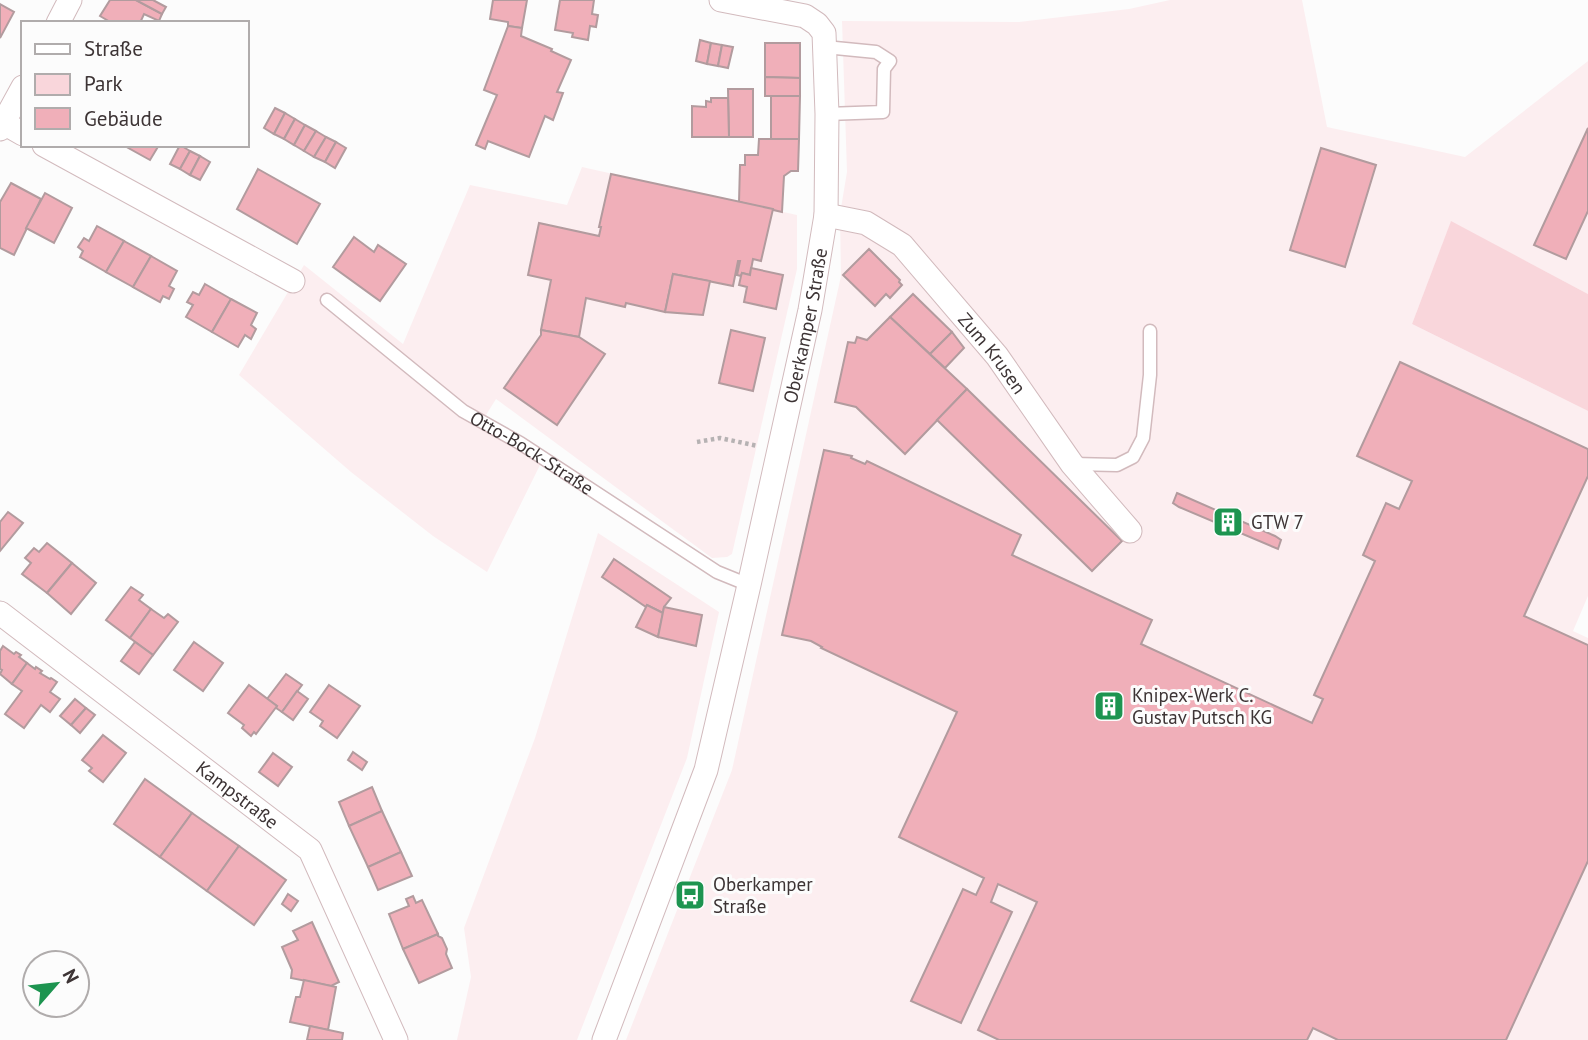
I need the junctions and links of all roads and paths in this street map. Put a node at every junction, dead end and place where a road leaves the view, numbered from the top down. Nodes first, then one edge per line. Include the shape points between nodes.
1 (70, 0) edge
2 (721, 0) edge
3 (59, 21) edge
4 (825, 47) junction
5 (21, 93) edge
6 (827, 114) junction
7 (9, 129) edge
8 (48, 147) edge
9 (826, 215) junction
10 (293, 281) dead end
11 (327, 300) dead end
12 (1150, 331) dead end
13 (697, 442) dead end
14 (778, 450) junction
15 (1072, 464) junction
16 (1130, 531) dead end
17 (749, 585) junction
18 (0, 613) edge
19 (396, 1040) edge
20 (604, 1040) edge

1 - 3 street
2 - 4 street, Oberkamper Straße via 805,16 824,33
4 - 6 street, Oberkamper Straße
4 - 6 lane via 876,52 890,61 884,69 883,112
5 - 7 street
6 - 9 street, Oberkamper Straße
8 - 10 street
9 - 14 street, Oberkamper Straße
9 - 15 street, Zum Krusen via 866,223 902,246 997,356
11 - 17 lane, Otto-Bock-Straße via 463,411 717,572
12 - 15 lane via 1143,438 1133,457 1117,465
13 - 14 path via 720,438
14 - 17 street, Oberkamper Straße
15 - 16 street, Zum Krusen
17 - 20 street, Oberkamper Straße via 706,770
18 - 19 street, Kampstraße via 310,850

